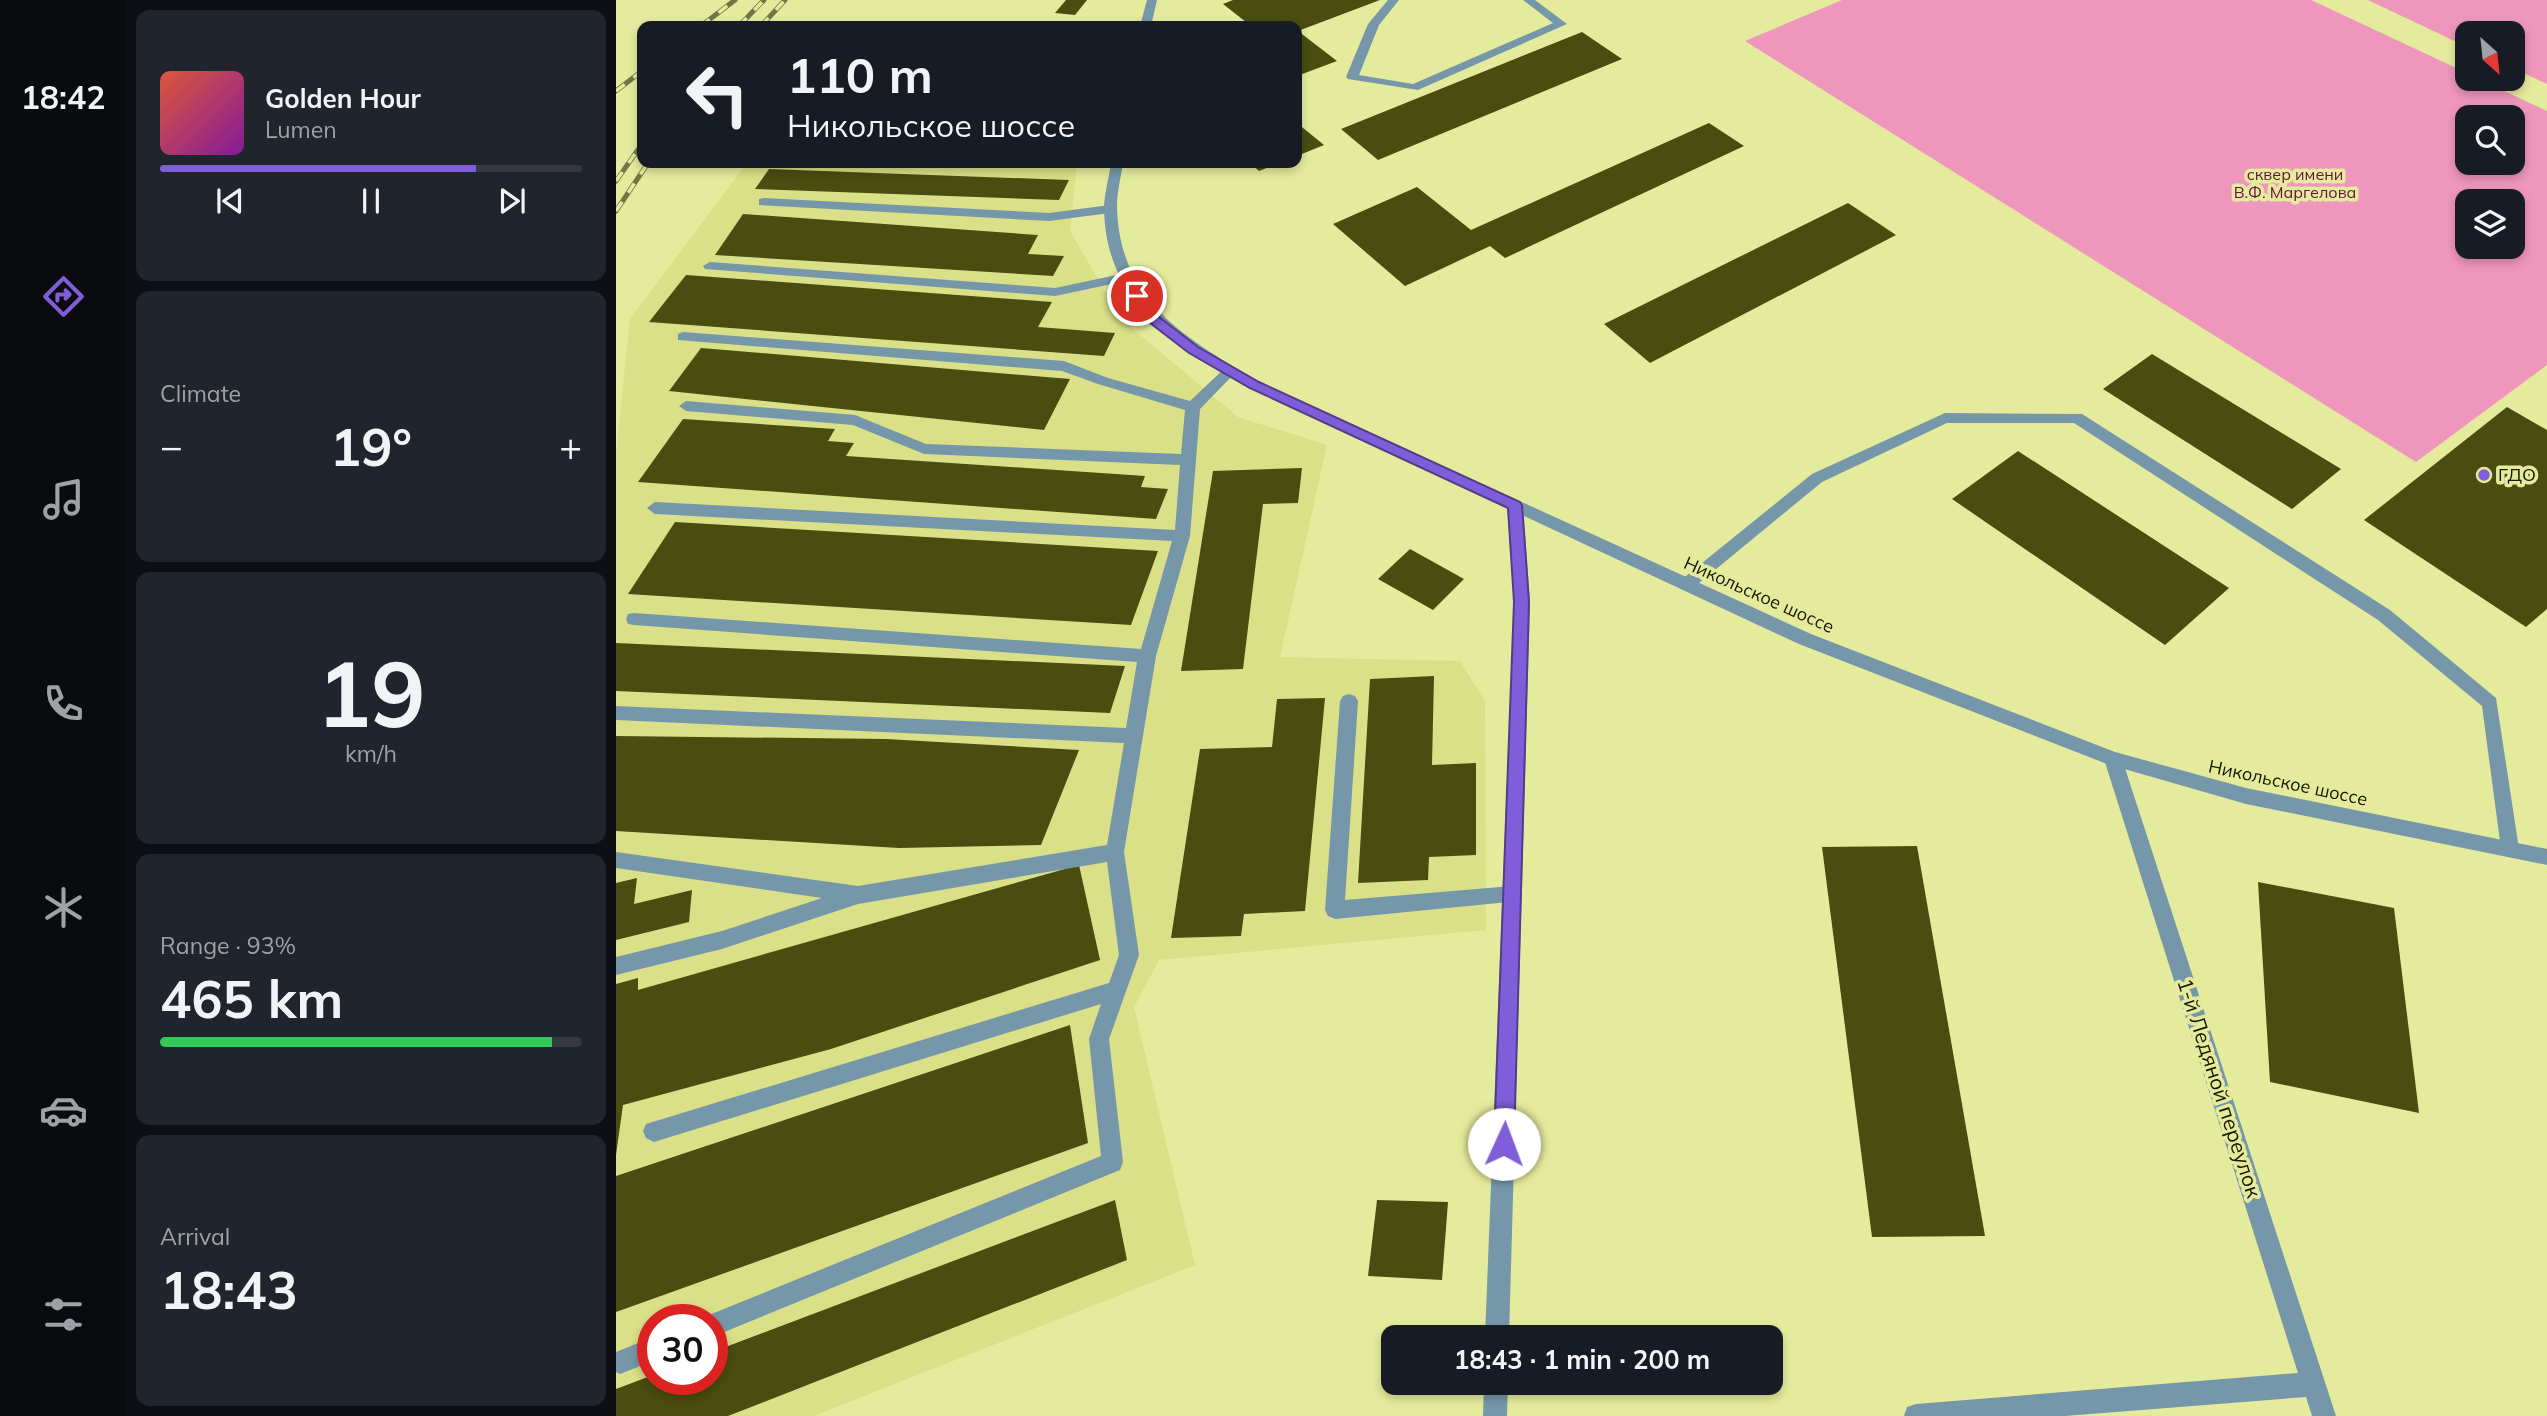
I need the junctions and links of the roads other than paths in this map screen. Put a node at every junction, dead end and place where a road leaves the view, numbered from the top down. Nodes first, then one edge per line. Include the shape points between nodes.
1 (1152, 0) edge
2 (1394, 0) edge
3 (1528, 0) edge
4 (1146, 21) edge
5 (1116, 168) edge
6 (764, 202) dead end
7 (1110, 209) junction
8 (710, 266) dead end
9 (1126, 277) junction
10 (684, 337) dead end
11 (1230, 371) junction
12 (686, 406) dead end
13 (1193, 407) junction
14 (1188, 460) junction
15 (1515, 505) junction
16 (655, 508) dead end
17 (1182, 536) junction
18 (1687, 584) junction
19 (634, 619) dead end
20 (1147, 656) junction
21 (1349, 701) dead end
22 (616, 713) edge
23 (1133, 736) junction
24 (2113, 759) junction
25 (2510, 849) junction
26 (1115, 852) junction
27 (2547, 856) edge
28 (616, 860) edge
29 (858, 895) junction
30 (1512, 895) junction
31 (616, 966) edge
32 (1117, 990) junction
33 (654, 1131) dead end
34 (728, 1318) edge
35 (1497, 1325) edge
36 (637, 1355) edge
37 (620, 1362) dead end
38 (2314, 1384) junction
39 (1496, 1395) edge
40 (1495, 1416) edge
41 (1916, 1416) edge
42 (2324, 1416) edge

1 - 4 street
2 - 3 street via 1374,24 1352,77 1414,88 1561,24
5 - 7 street, Никольское шоссе
6 - 7 street via 1049,216
7 - 9 street, Никольское шоссе via 1120,268
8 - 9 street via 1055,292
9 - 11 street, Никольское шоссе via 1149,316
10 - 13 street via 1064,366
11 - 13 street
11 - 15 street, Никольское шоссе
12 - 14 street via 855,420 924,449
13 - 14 street
14 - 17 street
15 - 18 street, Никольское шоссе
15 - 30 street via 1522,602
16 - 17 street
17 - 20 street
18 - 24 street, Никольское шоссе via 1805,639
18 - 25 street via 1816,478 1945,418 2077,418 2384,615 2490,703
19 - 20 street
20 - 23 street
21 - 30 street via 1335,910
22 - 23 street
23 - 26 street
24 - 25 street, Никольское шоссе via 2246,796
24 - 38 street, 1-й Ледяной переулок
25 - 27 street, Никольское шоссе
26 - 29 street
26 - 32 street via 1129,956
28 - 29 street
29 - 31 street via 722,940
30 - 35 street
32 - 33 street
32 - 34 street via 1099,1039 1112,1162
36 - 37 street
38 - 41 street
38 - 42 street, 1-й Ледяной переулок
39 - 40 street

